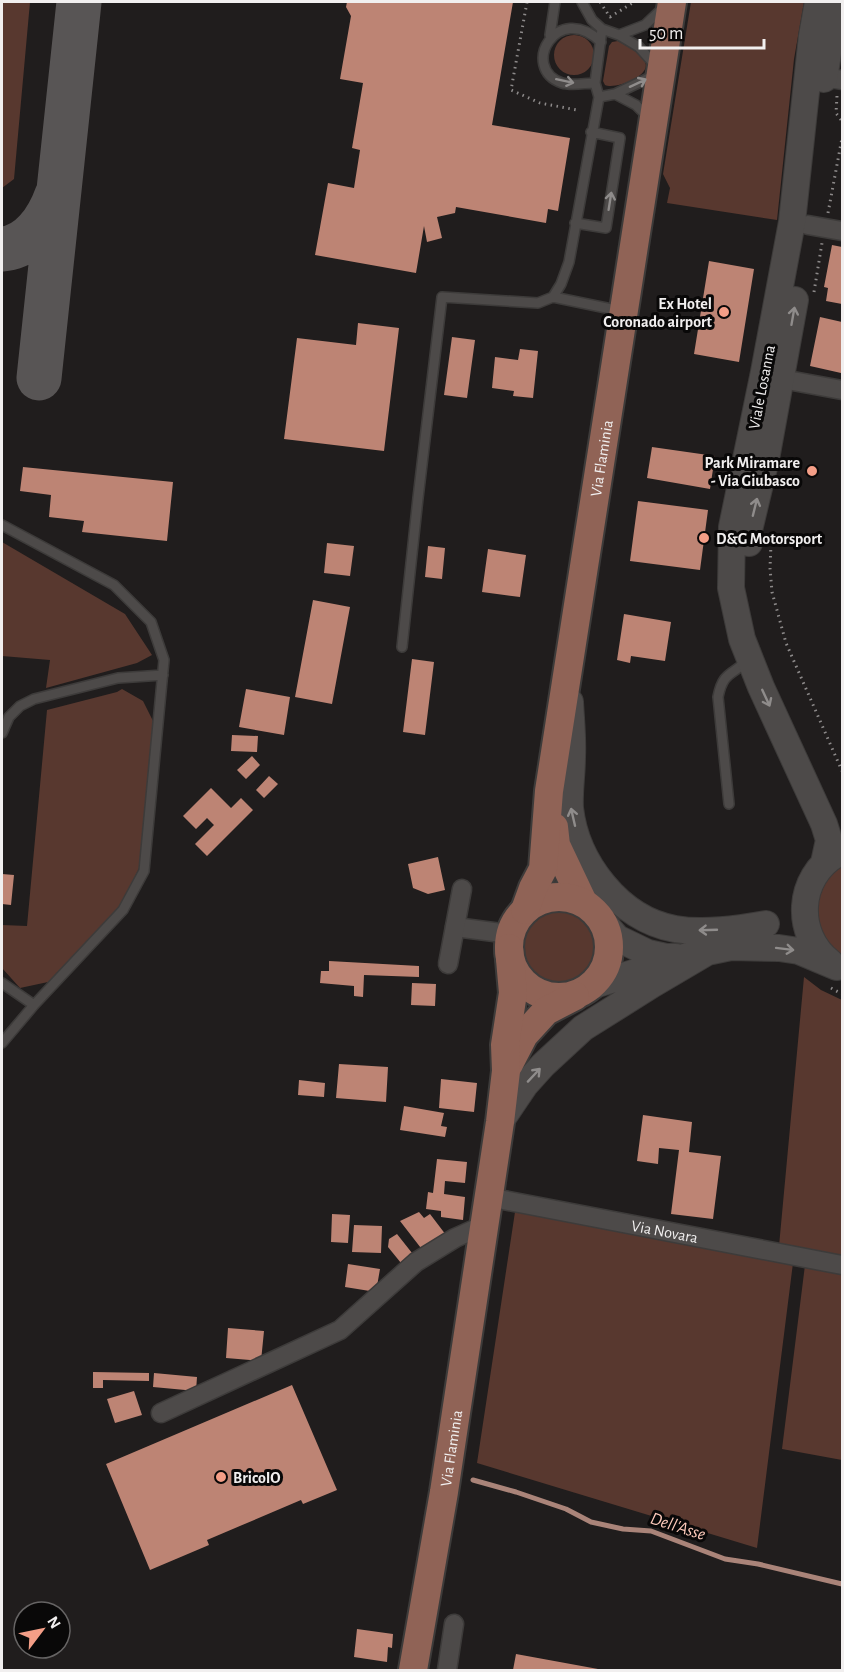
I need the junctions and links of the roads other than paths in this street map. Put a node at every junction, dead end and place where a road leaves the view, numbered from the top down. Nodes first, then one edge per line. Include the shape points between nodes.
1 (555, 2) edge
2 (582, 2) edge
3 (670, 2) edge
4 (818, 2) edge
5 (836, 2) edge
6 (602, 29) junction
7 (550, 35) junction
8 (619, 35) junction
9 (601, 42) junction
10 (662, 72) junction
11 (833, 79) edge
12 (595, 83) junction
13 (615, 94) junction
14 (599, 97) junction
15 (654, 123) junction
16 (591, 132) junction
17 (575, 223) junction
18 (819, 227) junction
19 (843, 231) edge
20 (553, 297) junction
21 (622, 311) junction
22 (782, 379) junction
23 (843, 390) edge
24 (2, 525) edge
25 (402, 647) dead end
26 (750, 658) junction
27 (568, 664) junction
28 (163, 675) junction
29 (2, 733) edge
30 (549, 791) junction
31 (729, 804) dead end
32 (843, 817) edge
33 (833, 857) edge
34 (462, 889) dead end
35 (806, 897) junction
36 (583, 902) junction
37 (525, 910) junction
38 (604, 923) junction
39 (766, 924) junction
40 (455, 927) junction
41 (509, 941) junction
42 (709, 951) junction
43 (448, 964) dead end
44 (840, 968) edge
45 (2, 983) edge
46 (586, 989) junction
47 (34, 1005) junction
48 (2, 1043) edge
49 (506, 1071) junction
50 (500, 1122) junction
51 (488, 1197) junction
52 (484, 1225) junction
53 (843, 1265) edge
54 (161, 1413) dead end
55 (454, 1624) dead end
56 (420, 1631) junction
57 (413, 1671) edge
58 (427, 1671) edge
59 (447, 1671) edge

1 - 7 lane
2 - 6 lane
3 - 8 lane via 645,25
3 - 10 main road, Via Flaminia
4 - 26 main road, Viale Losanna via 792,222 732,527 731,588
5 - 11 main road, Viale Losanna
6 - 8 lane
6 - 9 lane
7 - 9 lane via 567,25 576,25 586,28
7 -> 12 lane via 543,53 548,72 564,84
8 - 10 lane via 639,47
9 - 12 lane
13 -> 10 lane
10 - 15 main road, Via Flaminia
11 - 18 main road, Viale Losanna
12 - 14 lane
13 - 14 lane
13 - 15 lane via 636,105
14 - 16 lane
15 - 21 main road, Via Flaminia
16 - 17 lane
17 -> 16 lane via 606,228 620,138
17 - 20 lane via 568,262
18 - 19 street
22 -> 18 main road, Viale Losanna
20 - 21 lane
20 - 25 lane via 538,303 442,297
21 - 27 main road, Via Flaminia
22 - 23 street
32 -> 22 main road, Viale Losanna via 837,812 758,634 748,588 749,530
24 - 28 lane via 114,585 152,622 164,660
26 - 31 lane via 731,671 718,697
26 -> 33 main road, Viale Losanna via 824,824
27 - 30 main road, Via Flaminia
39 -> 27 main road via 717,930 674,929 627,908 600,881 581,850 570,808
28 - 29 lane via 118,678 34,699 9,717
28 - 47 lane via 144,871 123,910
30 - 36 main road via 556,845
30 - 37 main road, Via Flaminia via 543,868
33 - 35 main road via 816,873
34 - 40 street
35 - 39 main road
35 - 44 main road via 805,920 813,942 819,952
36 - 37 main road via 557,896 540,900
36 - 38 main road
37 - 41 main road via 518,917
38 - 42 main road via 617,938 648,953 666,957
38 - 46 main road via 609,942 607,962 604,971
39 - 42 main road
40 - 41 street
40 - 43 street
41 - 46 main road via 513,968 533,990 562,998
41 - 49 main road, Via Flaminia via 513,993 505,1045
42 -> 44 main road via 779,948 799,951
42 - 46 main road
50 -> 42 main road via 525,1085 583,1028
45 - 47 lane
46 - 49 main road, Via Flaminia via 546,1011 524,1035
47 - 48 lane
49 - 50 main road, Via Flaminia
50 - 51 main road, Via Flaminia
51 - 52 main road, Via Flaminia
51 - 53 street, Via Novara
52 - 54 street via 416,1262 340,1330
52 - 56 main road, Via Flaminia
55 - 59 street
56 - 57 main road, Via Flaminia
56 - 58 street

